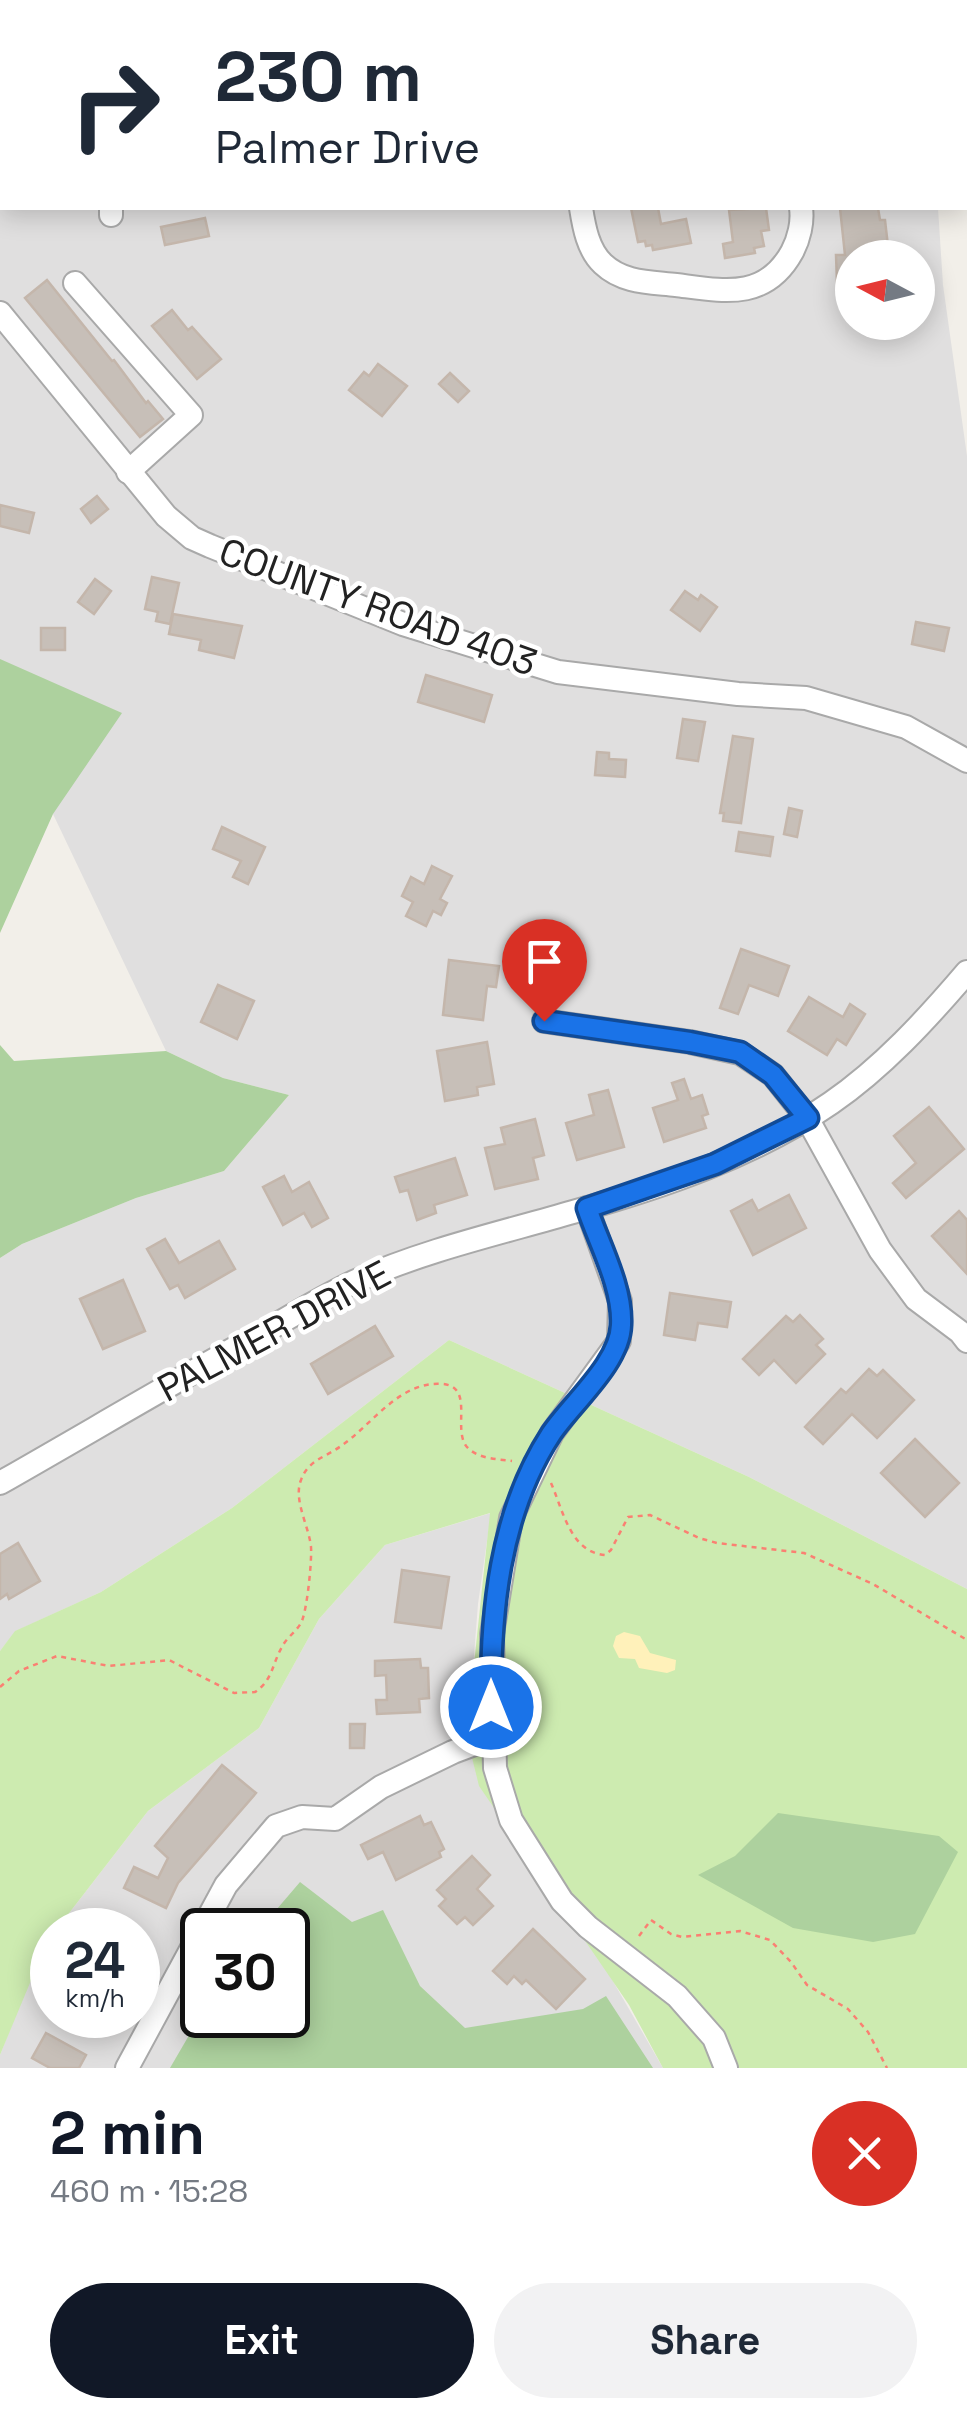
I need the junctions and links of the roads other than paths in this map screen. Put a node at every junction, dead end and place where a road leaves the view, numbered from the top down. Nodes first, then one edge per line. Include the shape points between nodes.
1 (581, 210) edge
2 (800, 210) edge
3 (75, 283) dead end
4 (0, 313) edge
5 (128, 472) junction
6 (967, 761) edge
7 (965, 978) edge
8 (544, 1021) dead end
9 (808, 1118) junction
10 (587, 1208) junction
11 (967, 1341) edge
12 (0, 1483) edge
13 (493, 1737) junction
14 (127, 2068) edge
15 (726, 2068) edge

1 - 2 street via 601,263 626,279 733,292 782,270 795,246
3 - 5 street via 191,416
4 - 5 street, COUNTY ROAD 403
5 - 6 street, COUNTY ROAD 403 via 192,538 403,624 558,672 806,698 906,728
7 - 9 street, PALMER DRIVE via 870,1071
8 - 9 street via 740,1052 773,1075
9 - 10 street, PALMER DRIVE via 715,1164
9 - 11 street via 880,1250 916,1299
10 - 12 street, PALMER DRIVE via 358,1281
10 - 13 street via 620,1301 619,1341 552,1434 511,1518 492,1634
13 - 14 street via 381,1787 335,1819 302,1817 276,1826 226,1886
13 - 15 street via 511,1820 554,1890 588,1927 697,2016

